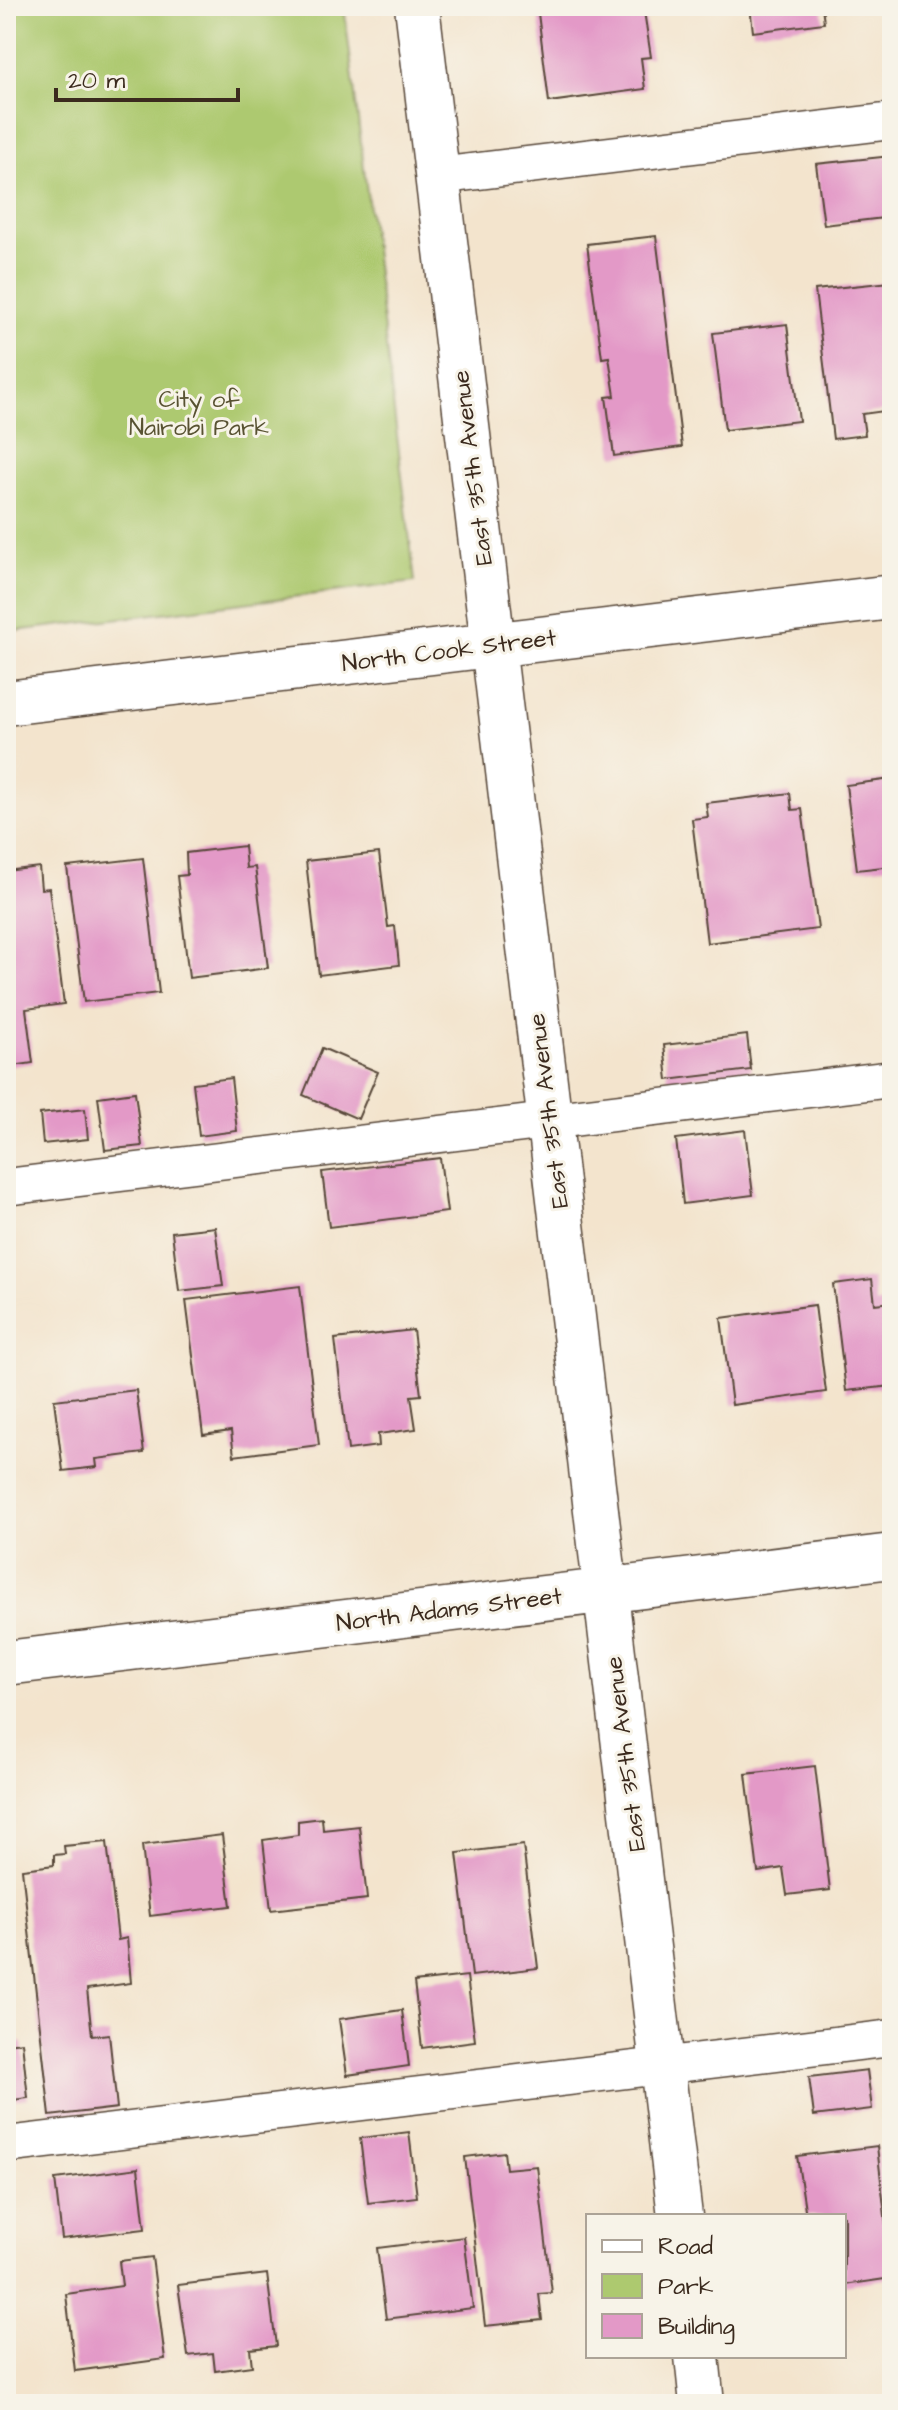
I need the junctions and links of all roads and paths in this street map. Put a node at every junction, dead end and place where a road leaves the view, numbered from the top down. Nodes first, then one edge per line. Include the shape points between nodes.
1 (417, 6) edge
2 (892, 121) edge
3 (437, 176) junction
4 (892, 597) edge
5 (493, 645) junction
6 (6, 703) edge
7 (892, 1079) edge
8 (550, 1120) junction
9 (6, 1187) edge
10 (892, 1556) edge
11 (605, 1590) junction
12 (6, 1663) edge
13 (892, 2038) edge
14 (662, 2066) junction
15 (6, 2145) edge
16 (680, 2214) edge
17 (697, 2358) edge
18 (702, 2404) edge

1 - 3 street, East 35th Avenue
2 - 3 lane
3 - 5 street, East 35th Avenue
4 - 5 street, North Cook Street
5 - 6 street, North Cook Street
5 - 8 street, East 35th Avenue
7 - 8 lane
8 - 9 lane
8 - 11 street, East 35th Avenue
10 - 11 street, North Adams Street
11 - 12 street, North Adams Street
11 - 14 street, East 35th Avenue
13 - 14 lane
14 - 15 lane
14 - 16 street, East 35th Avenue
17 - 18 street

